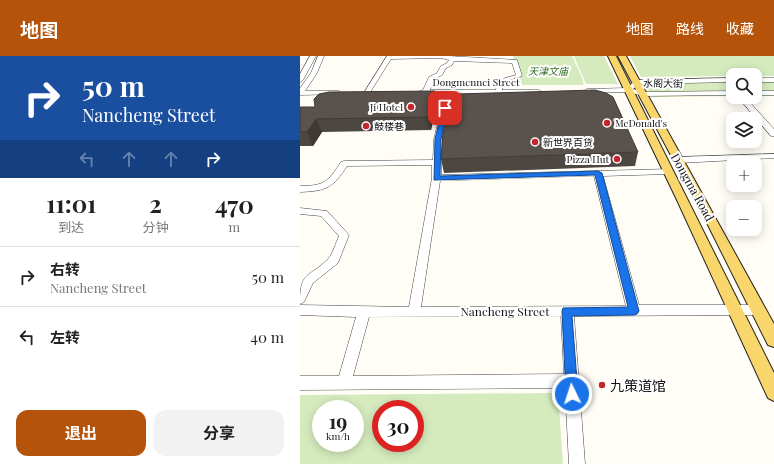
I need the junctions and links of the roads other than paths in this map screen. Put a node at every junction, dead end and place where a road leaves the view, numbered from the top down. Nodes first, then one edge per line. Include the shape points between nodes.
1 (321, 56) edge
2 (612, 56) edge
3 (622, 56) edge
4 (312, 58) edge
5 (452, 59) junction
6 (300, 60) edge
7 (300, 80) edge
8 (726, 80) edge
9 (762, 80) edge
10 (774, 80) edge
11 (632, 86) junction
12 (411, 92) edge
13 (426, 92) junction
14 (449, 92) junction
15 (499, 92) junction
16 (546, 92) edge
17 (577, 92) edge
18 (300, 93) edge
19 (346, 93) edge
20 (367, 93) edge
21 (726, 93) edge
22 (762, 93) edge
23 (774, 93) edge
24 (643, 94) junction
25 (747, 104) edge
26 (774, 134) edge
27 (774, 156) edge
28 (679, 160) junction
29 (437, 162) junction
30 (668, 171) junction
31 (598, 173) junction
32 (436, 178) junction
33 (301, 191) edge
34 (300, 211) edge
35 (300, 299) edge
36 (300, 310) edge
37 (734, 310) junction
38 (758, 310) junction
39 (414, 311) junction
40 (567, 311) junction
41 (634, 311) junction
42 (364, 312) junction
43 (774, 340) edge
44 (571, 381) junction
45 (344, 382) junction
46 (300, 383) edge
47 (774, 392) edge
48 (577, 464) edge

1 - 18 street via 314,73
2 - 11 main road, Dongma Road
3 - 11 main road, Dongma Road
4 - 6 street
4 - 7 street
5 - 13 street via 450,64 443,67 440,74 431,78
5 - 15 street via 515,61 519,76 507,78 499,85
5 - 20 street via 441,56 389,57
8 - 11 street, 水阁大街
9 - 10 street
11 - 17 street
11 - 24 main road, Dongma Road
11 - 30 main road, Dongma Road
12 - 13 street, Dongmennei Street
13 - 14 street, Dongmennei Street
14 - 15 street, Dongmennei Street
14 - 29 street via 438,139
15 - 16 street, Dongmennei Street
18 - 19 street
21 - 24 street, 水阁大街
22 - 23 street
24 - 28 main road, Dongma Road
25 - 26 street
27 - 28 street
28 - 38 main road, Dongma Road
29 - 32 street
29 - 33 street via 344,164 332,183 318,189
30 - 31 street
30 - 37 main road, Dongma Road
31 - 32 street
31 - 41 street
32 - 39 street
34 - 35 street via 324,213 344,235 334,260 309,280
36 - 42 street, Nancheng Street
37 - 38 street, Nancheng Street
37 - 41 street, Nancheng Street
37 - 47 main road, Dongma Road
38 - 43 main road, Dongma Road
39 - 40 street, Nancheng Street
39 - 42 street, Nancheng Street
40 - 41 street, Nancheng Street
40 - 44 street
42 - 45 street
44 - 45 street
44 - 48 street
45 - 46 street

